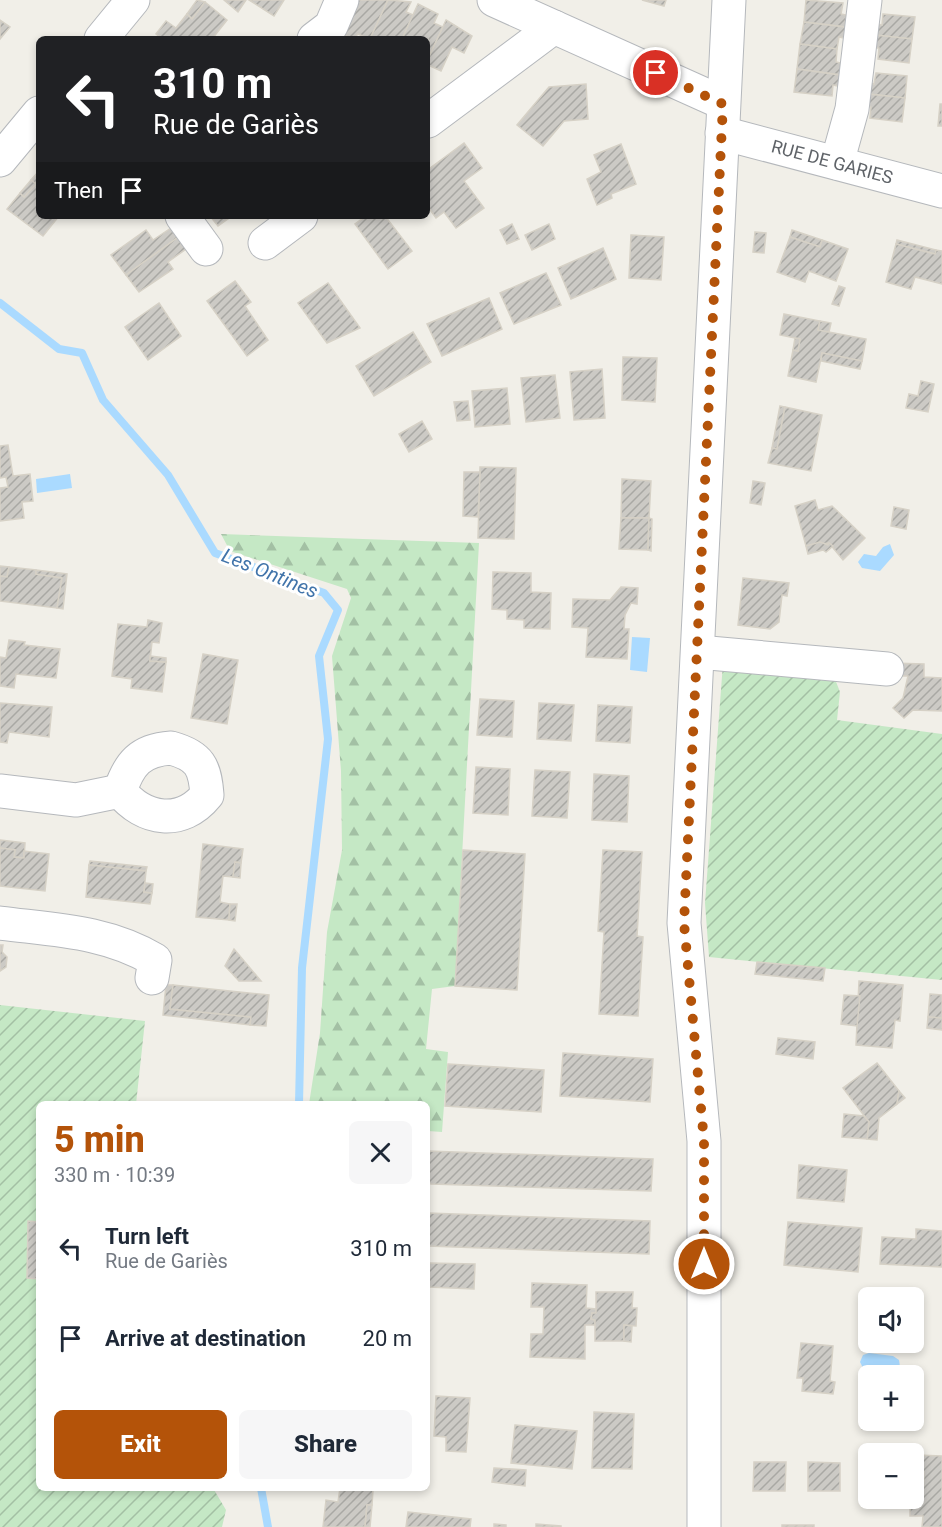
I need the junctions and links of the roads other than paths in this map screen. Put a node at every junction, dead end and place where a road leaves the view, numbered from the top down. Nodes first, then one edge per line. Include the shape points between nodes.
1 (134, 0) edge
2 (342, 0) edge
3 (494, 0) edge
4 (729, 0) edge
5 (866, 0) edge
6 (554, 27) junction
7 (104, 36) edge
8 (318, 36) edge
9 (36, 117) edge
10 (723, 118) junction
11 (430, 120) edge
12 (0, 160) edge
13 (837, 163) junction
14 (942, 191) edge
15 (184, 219) edge
16 (297, 219) edge
17 (265, 243) dead end
18 (206, 249) dead end
19 (698, 652) junction
20 (887, 669) dead end
21 (0, 791) edge
22 (120, 791) dead end
23 (0, 923) edge
24 (152, 978) dead end
25 (704, 1527) edge

1 - 7 street
2 - 8 street via 331,26
3 - 6 street, RUE DE GARIES
4 - 10 street
5 - 13 street via 852,109
6 - 10 street, RUE DE GARIES
6 - 11 street
9 - 12 street
10 - 13 street, RUE DE GARIES
10 - 19 street
13 - 14 street, RUE DE GARIES
15 - 18 street
16 - 17 street
19 - 20 street
19 - 25 street via 684,923 704,1141
21 - 22 street via 75,800
23 - 24 street via 94,934 134,947 155,960

